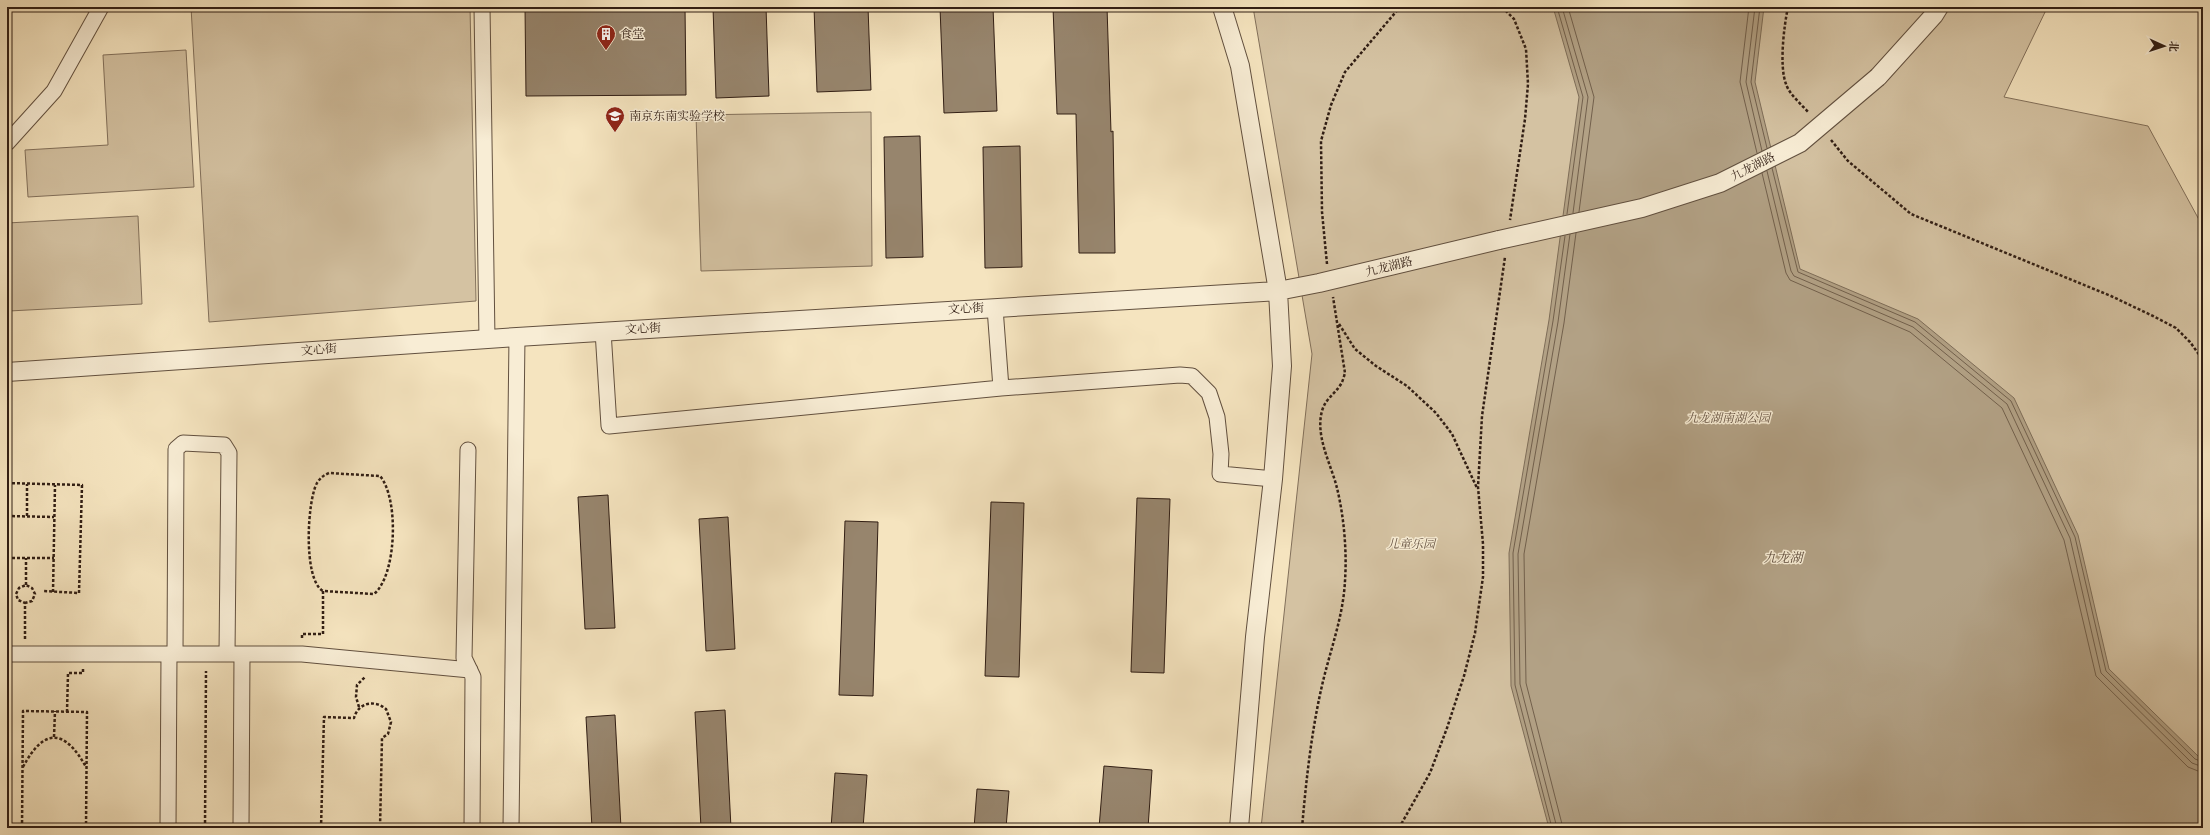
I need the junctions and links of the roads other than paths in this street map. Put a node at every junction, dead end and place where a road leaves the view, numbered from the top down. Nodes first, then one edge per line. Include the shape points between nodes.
1 (101, 7) edge
2 (482, 7) edge
3 (1222, 7) edge
4 (1939, 7) edge
5 (7, 143) edge
6 (1278, 290) junction
7 (995, 308) junction
8 (603, 331) junction
9 (517, 337) junction
10 (487, 339) junction
11 (7, 372) edge
12 (1001, 388) junction
13 (468, 450) dead end
14 (1273, 479) junction
15 (7, 654) edge
16 (172, 654) junction
17 (226, 654) junction
18 (242, 654) junction
19 (470, 670) junction
20 (168, 828) edge
21 (241, 828) edge
22 (472, 828) edge
23 (512, 828) edge
24 (1238, 828) edge

1 - 5 street via 54,91
2 - 10 street
3 - 6 street via 1240,66
4 - 6 street, 九龙湖路, bridge via 1878,77 1800,144 1720,184 1642,208 1319,283
6 - 7 street, 文心街
6 - 14 street via 1282,366
7 - 8 street, 文心街
7 - 12 street
8 - 9 street, 文心街
8 - 12 street via 609,426
9 - 10 street, 文心街
9 - 23 street
10 - 11 street, 文心街
12 - 14 street via 1192,376 1209,393 1217,416 1221,454 1220,474
13 - 19 street via 464,658
14 - 24 street via 1255,637
15 - 16 street
16 - 17 street
16 - 17 street via 176,449 183,443 224,445 229,454
16 - 20 street
17 - 18 street
18 - 19 street via 302,654
18 - 21 street
19 - 22 street via 473,677

